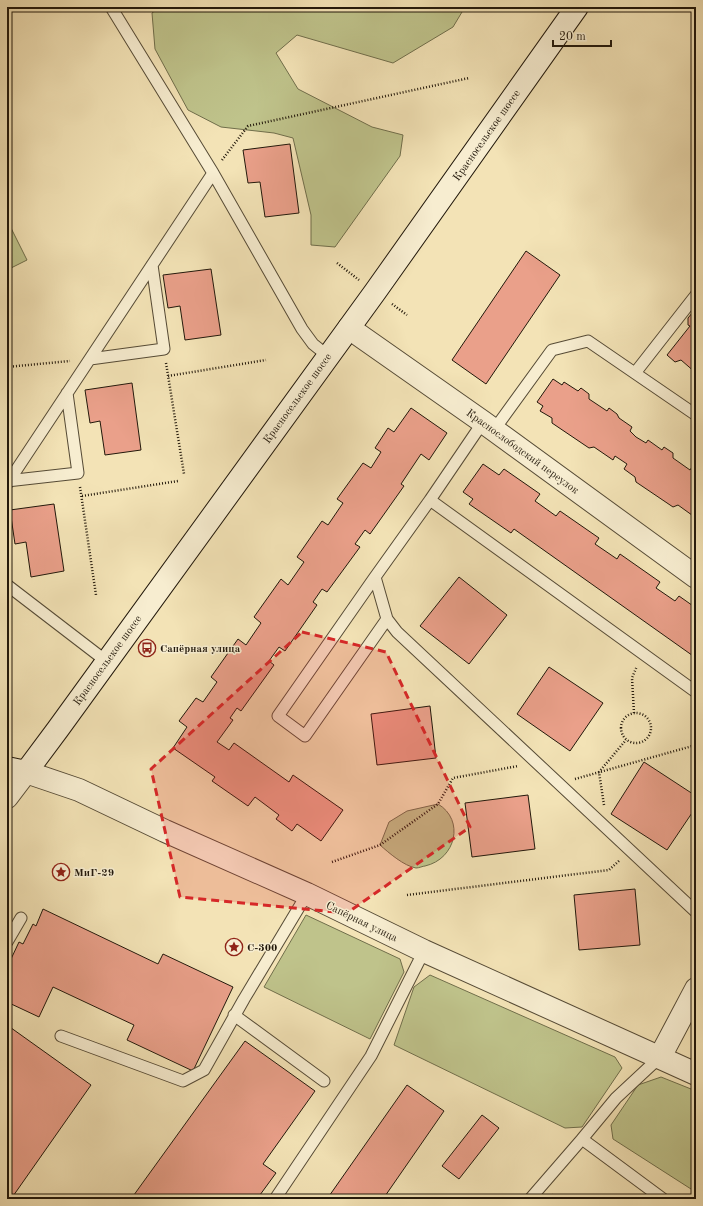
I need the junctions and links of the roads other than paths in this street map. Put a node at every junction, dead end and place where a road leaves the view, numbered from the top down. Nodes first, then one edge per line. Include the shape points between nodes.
1 (111, 7) edge
2 (577, 7) edge
3 (213, 173) junction
4 (152, 265) junction
5 (696, 295) edge
6 (349, 328) junction
7 (328, 356) junction
8 (90, 359) junction
9 (635, 374) junction
10 (67, 393) junction
11 (696, 415) edge
12 (489, 426) junction
13 (8, 482) edge
14 (430, 500) junction
15 (375, 577) junction
16 (696, 577) edge
17 (7, 585) edge
18 (387, 619) junction
19 (106, 661) junction
20 (696, 692) edge
21 (16, 770) edge
22 (7, 797) edge
23 (306, 894) junction
24 (696, 912) edge
25 (21, 918) dead end
26 (7, 942) edge
27 (424, 951) junction
28 (696, 989) edge
29 (234, 1015) junction
30 (61, 1036) dead end
31 (660, 1057) junction
32 (696, 1074) edge
33 (324, 1081) dead end
34 (582, 1139) junction
35 (275, 1199) edge
36 (530, 1199) edge
37 (663, 1199) edge

1 - 3 lane
2 - 6 street, Красносельское шоссе
3 - 4 lane
3 - 7 lane via 302,329 313,344
4 - 8 lane
4 - 8 lane via 164,348
5 - 9 lane
6 - 7 street, Красносельское шоссе
6 - 12 street, Краснослободский переулок
7 - 19 street, Красносельское шоссе
8 - 10 lane
9 - 11 lane
9 - 12 lane via 588,342 552,350
10 - 13 lane
10 - 13 lane via 78,473
12 - 14 lane
12 - 16 street, Краснослободский переулок
14 - 15 lane
14 - 20 lane
15 - 18 lane
15 - 18 lane via 278,716 305,736
17 - 19 lane
18 - 24 lane via 397,632
19 - 21 street, Красносельское шоссе
21 - 22 street, Красносельское шоссе
21 - 23 street, Сапёрная улица via 80,790
23 - 27 street, Сапёрная улица
23 - 29 lane
25 - 26 lane
27 - 31 street, Сапёрная улица
27 - 35 lane via 371,1056
28 - 31 street
29 - 30 lane via 204,1070 183,1081
29 - 33 lane
31 - 32 street, Сапёрная улица
31 - 34 lane via 616,1098
34 - 36 lane
34 - 37 lane

